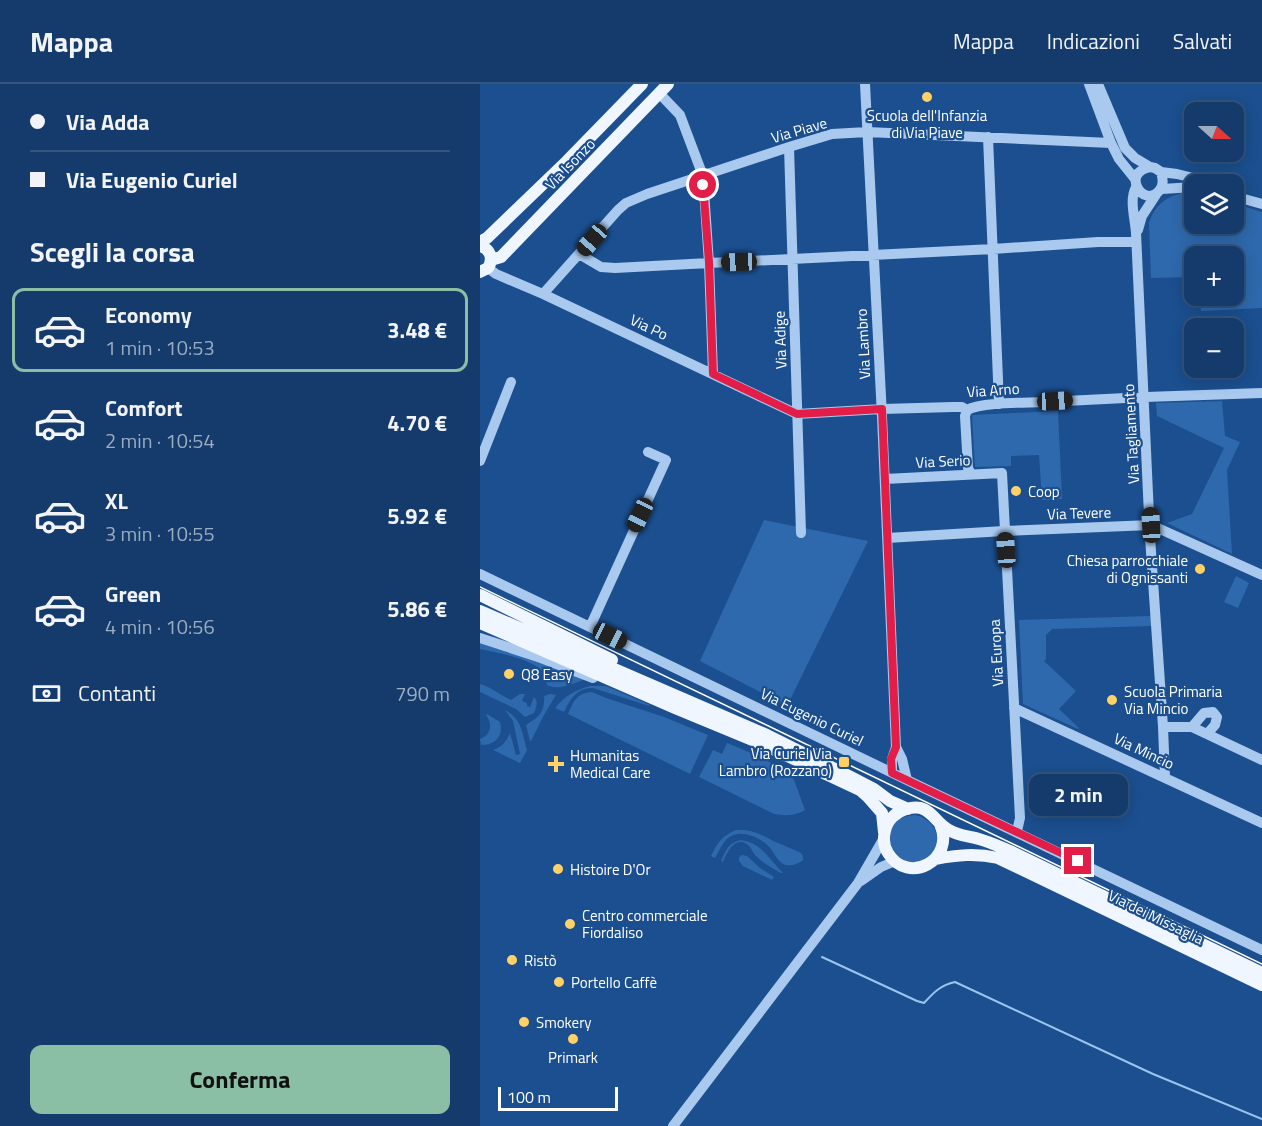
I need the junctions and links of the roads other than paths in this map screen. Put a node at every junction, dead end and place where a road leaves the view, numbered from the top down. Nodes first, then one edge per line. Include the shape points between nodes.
1 (642, 84) edge
2 (865, 84) edge
3 (1113, 84) edge
4 (1095, 87) edge
5 (664, 89) edge
6 (867, 132) junction
7 (988, 137) junction
8 (1111, 143) junction
9 (789, 147) junction
10 (1150, 167) junction
11 (1161, 172) junction
12 (703, 176) junction
13 (1184, 176) edge
14 (1136, 183) junction
15 (1184, 188) edge
16 (1159, 191) junction
17 (1244, 192) edge
18 (1262, 196) edge
19 (1244, 199) edge
20 (1262, 204) edge
21 (1136, 238) junction
22 (480, 244) edge
23 (993, 249) junction
24 (579, 254) junction
25 (874, 254) junction
26 (792, 260) junction
27 (709, 262) junction
28 (484, 269) edge
29 (543, 294) junction
30 (713, 374) junction
31 (512, 382) dead end
32 (1262, 393) edge
33 (1143, 397) junction
34 (999, 404) junction
35 (882, 409) junction
36 (967, 410) junction
37 (797, 414) junction
38 (648, 452) dead end
39 (480, 461) edge
40 (1002, 473) joint
41 (971, 474) junction
42 (885, 479) junction
43 (1151, 525) junction
44 (1004, 531) junction
45 (801, 532) dead end
46 (887, 538) junction
47 (480, 574) edge
48 (1262, 575) edge
49 (480, 595) edge
50 (480, 611) edge
51 (480, 623) edge
52 (590, 627) junction
53 (480, 638) edge
54 (609, 685) dead end
55 (699, 705) junction
56 (1014, 708) junction
57 (1163, 727) junction
58 (1192, 727) junction
59 (1208, 734) junction
60 (896, 747) junction
61 (1262, 760) edge
62 (877, 765) junction
63 (892, 773) junction
64 (1165, 777) junction
65 (907, 780) junction
66 (908, 808) junction
67 (1262, 823) edge
68 (940, 824) junction
69 (1017, 831) junction
70 (884, 836) junction
71 (934, 859) junction
72 (895, 861) junction
73 (858, 883) junction
74 (1262, 950) edge
75 (1262, 973) edge
76 (1262, 985) edge
77 (673, 1126) edge

1 - 22 main road, Via Isonzo
2 - 6 street, Via Lambro
3 - 4 street
4 - 8 street
4 - 10 street via 1125,148
5 - 12 street via 680,115
5 - 28 main road, Via Isonzo via 501,257
6 - 7 street, Via Piave
6 - 9 street, Via Piave via 832,134
6 - 25 street, Via Lambro
7 - 8 street, Via Piave
7 - 23 street
8 - 14 street
9 - 12 street, Via Piave
9 - 26 street, Via Adige
10 - 11 street
10 - 14 street via 1139,172
11 - 13 street
11 - 16 street
12 - 24 street, Via Piave via 626,203
12 - 27 street
14 - 16 street via 1145,195
14 - 21 street, Via Tagliamento
15 - 16 street
16 - 21 street, Via Tagliamento via 1142,216
17 - 18 street
19 - 20 street
21 - 23 street
21 - 33 street, Via Tagliamento
22 - 28 main road via 489,251
23 - 25 street
23 - 34 street
24 - 27 street via 601,267 615,268
24 - 29 street, Via Piave
25 - 26 street
25 - 35 street, Via Lambro
26 - 27 street
26 - 37 street, Via Adige
27 - 30 street
28 - 29 street, Via Po
29 - 30 street, Via Po
30 - 37 street, Via Po
31 - 39 street
32 - 33 street, Via Arno
33 - 34 street, Via Arno
33 - 43 street, Via Tagliamento
34 - 36 street, Via Arno
35 - 36 street, Via Arno
35 - 37 street, Via Arno
35 - 42 street, Via Lambro
36 - 41 street
37 - 45 street, Via Adige
38 - 52 street via 666,460
40 - 41 street, Via Serio
40 - 44 street, Via Europa
41 - 42 street, Via Serio
42 - 46 street, Via Lambro
43 - 44 street, Via Tevere
43 - 48 street, Via Tevere
43 - 57 street, Via Tagliamento
44 - 46 street, Via Tevere
44 - 56 street, Via Europa
46 - 60 street, Via Lambro
47 - 52 street, Via Eugenio Curiel
49 - 55 main road
50 - 55 main road
51 - 70 main road via 860,790 882,813
52 - 62 street, Via Eugenio Curiel
53 - 54 street
55 - 66 main road via 767,735
56 - 64 street, Via Mincio
56 - 69 street, Via Europa via 1020,818
57 - 58 street
57 - 64 street, Via Tagliamento
58 - 59 street
58 - 59 street via 1204,713 1213,712 1217,717
59 - 61 street
60 - 62 street
60 - 63 street via 891,759
60 - 65 street
62 - 63 street, Via Eugenio Curiel
63 - 65 street, Via Eugenio Curiel
64 - 67 street, Via Mincio
65 - 69 street, Via Eugenio Curiel
66 - 68 main road, Via dei Missaglia via 926,810
66 - 70 main road via 892,818
68 - 71 main road via 943,844
68 - 75 main road, Via dei Missaglia via 958,835 1010,851
69 - 74 street, Via Eugenio Curiel
70 - 72 main road via 886,849
70 - 73 street
71 - 72 main road, Via dei Missaglia via 914,868
71 - 76 main road, Via dei Missaglia via 960,854 998,858
72 - 73 street
73 - 77 street

